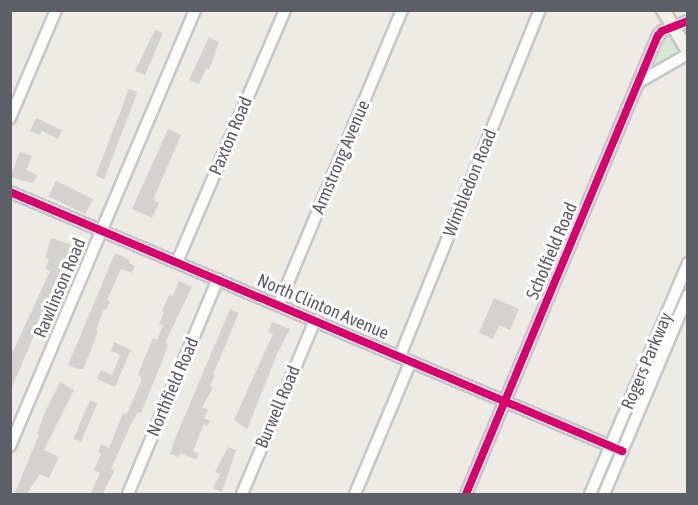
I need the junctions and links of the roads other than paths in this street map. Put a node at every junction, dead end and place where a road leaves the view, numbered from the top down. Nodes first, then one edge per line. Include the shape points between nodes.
1 (56, 10) edge
2 (195, 10) edge
3 (285, 10) edge
4 (402, 10) edge
5 (540, 10) edge
6 (663, 10) edge
7 (687, 21) edge
8 (673, 27) junction
9 (687, 52) edge
10 (639, 82) junction
11 (10, 118) edge
12 (10, 192) edge
13 (101, 230) junction
14 (177, 262) junction
15 (687, 263) edge
16 (218, 279) junction
17 (687, 295) edge
18 (279, 304) junction
19 (315, 320) junction
20 (400, 356) junction
21 (411, 361) junction
22 (505, 401) junction
23 (620, 425) junction
24 (631, 430) junction
25 (10, 446) edge
26 (611, 446) junction
27 (622, 451) junction
28 (128, 495) edge
29 (242, 495) edge
30 (355, 495) edge
31 (466, 495) edge
32 (590, 495) edge
33 (604, 495) edge

1 - 11 street
2 - 13 street, Rawlinson Road
3 - 14 street, Paxton Road
4 - 18 street, Armstrong Avenue
5 - 20 street, Wimbledon Road
6 - 8 main road
7 - 8 street
8 - 9 main road
8 - 10 street, Scholfield Road via 658,36
9 - 10 street
10 - 22 street, Scholfield Road
12 - 13 street, North Clinton Avenue
13 - 14 street, North Clinton Avenue
13 - 25 street, Rawlinson Road
14 - 16 street, North Clinton Avenue
15 - 23 street, Rogers Parkway
16 - 18 street, North Clinton Avenue
16 - 28 street, Northfield Road
17 - 24 street, Rogers Parkway
18 - 19 street, North Clinton Avenue
19 - 20 street, North Clinton Avenue
19 - 29 street, Burwell Road
20 - 21 street, North Clinton Avenue
21 - 22 street, North Clinton Avenue
21 - 30 street
22 - 26 street, North Clinton Avenue
22 - 31 street, Scholfield Road
23 - 24 street, Rogers Parkway
23 - 26 street, Rogers Parkway
24 - 27 street, Rogers Parkway
26 - 27 street, North Clinton Avenue
26 - 32 street, Rogers Parkway
27 - 33 street, Rogers Parkway

